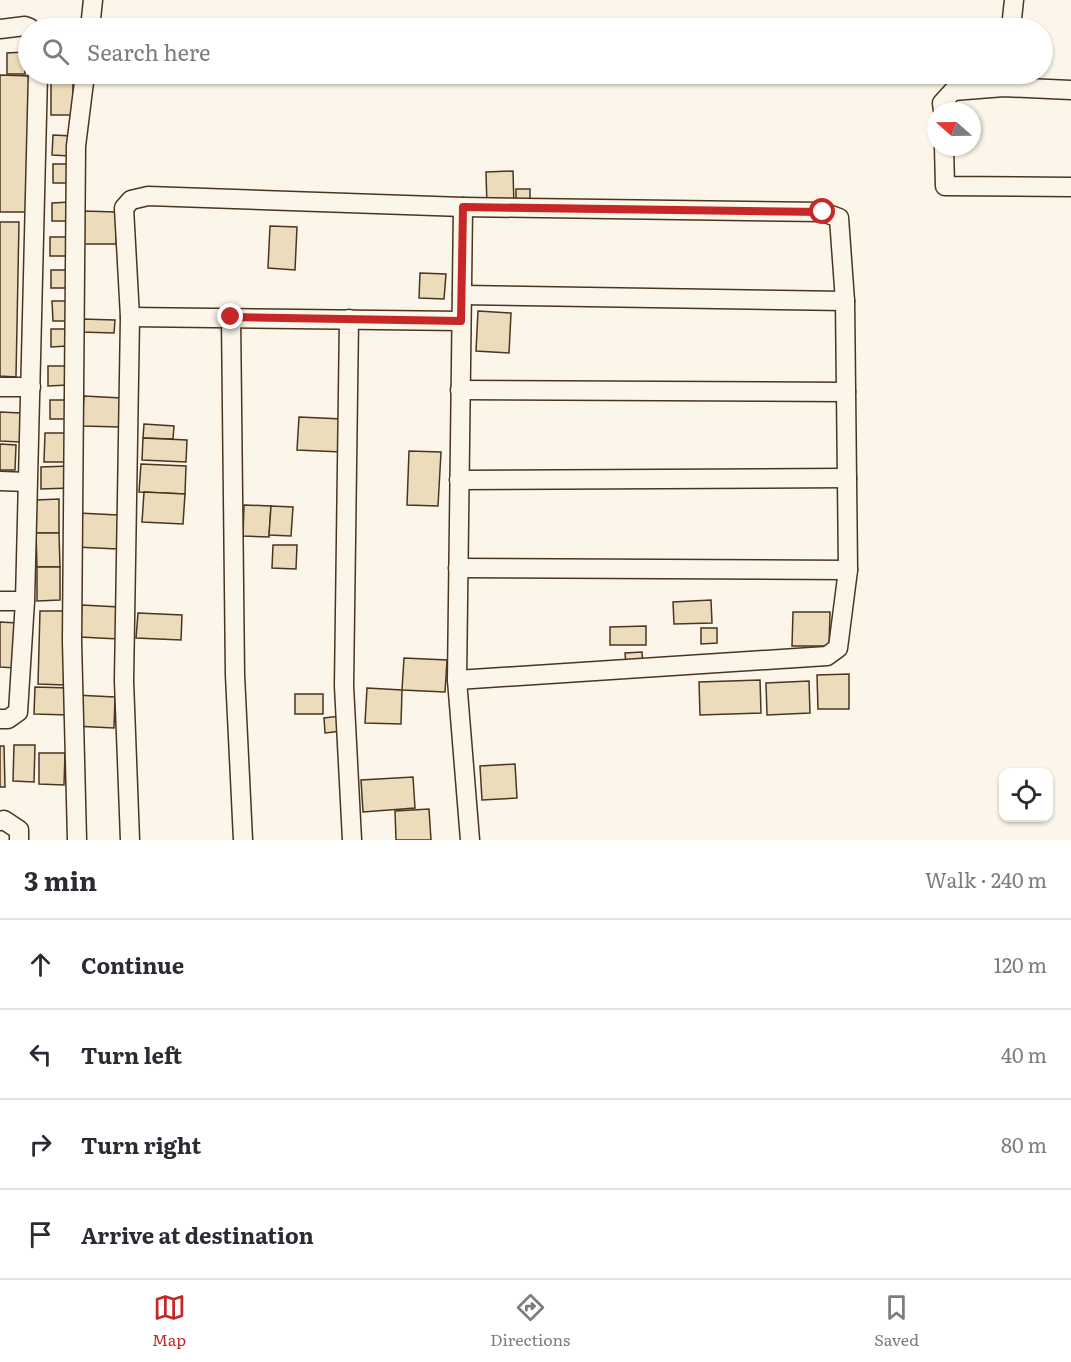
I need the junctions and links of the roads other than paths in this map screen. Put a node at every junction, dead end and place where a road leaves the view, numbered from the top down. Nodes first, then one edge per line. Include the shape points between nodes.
1 (93, 0) edge
2 (1014, 0) edge
3 (91, 18) edge
4 (1012, 18) edge
5 (18, 27) edge
6 (0, 29) edge
7 (38, 84) edge
8 (84, 84) edge
9 (986, 84) edge
10 (1031, 84) edge
11 (1071, 90) edge
12 (943, 102) edge
13 (944, 156) edge
14 (1071, 187) edge
15 (463, 207) junction
16 (462, 295) junction
17 (845, 301) junction
18 (130, 317) junction
19 (231, 317) junction
20 (349, 319) junction
21 (461, 321) junction
22 (0, 387) edge
23 (31, 387) junction
24 (460, 390) junction
25 (846, 392) junction
26 (847, 478) junction
27 (459, 480) junction
28 (0, 481) edge
29 (27, 482) junction
30 (458, 568) junction
31 (848, 570) junction
32 (0, 601) edge
33 (25, 601) junction
34 (457, 680) junction
35 (0, 719) edge
36 (0, 821) edge
37 (20, 840) edge
38 (77, 840) edge
39 (130, 840) edge
40 (243, 840) edge
41 (352, 840) edge
42 (470, 840) edge

1 - 3 street
2 - 4 street
5 - 6 street
7 - 23 street
8 - 38 street via 76,146 72,570
9 - 12 street via 953,91
10 - 11 street
13 - 14 street via 945,186
15 - 16 street
15 - 17 street via 823,212 838,218
15 - 18 street via 148,196 131,200 124,208
16 - 17 street
16 - 21 street
17 - 25 street
18 - 19 street
18 - 39 street via 124,681
19 - 20 street
19 - 40 street via 235,675
20 - 21 street
20 - 41 street via 344,686
21 - 24 street
22 - 23 street
23 - 29 street
24 - 25 street
24 - 27 street
25 - 26 street
26 - 27 street
26 - 31 street
27 - 30 street
28 - 29 street
29 - 33 street
30 - 31 street
30 - 34 street
31 - 34 street via 838,648 827,656
32 - 33 street
33 - 35 street via 18,712
34 - 42 street
36 - 37 street via 19,830

